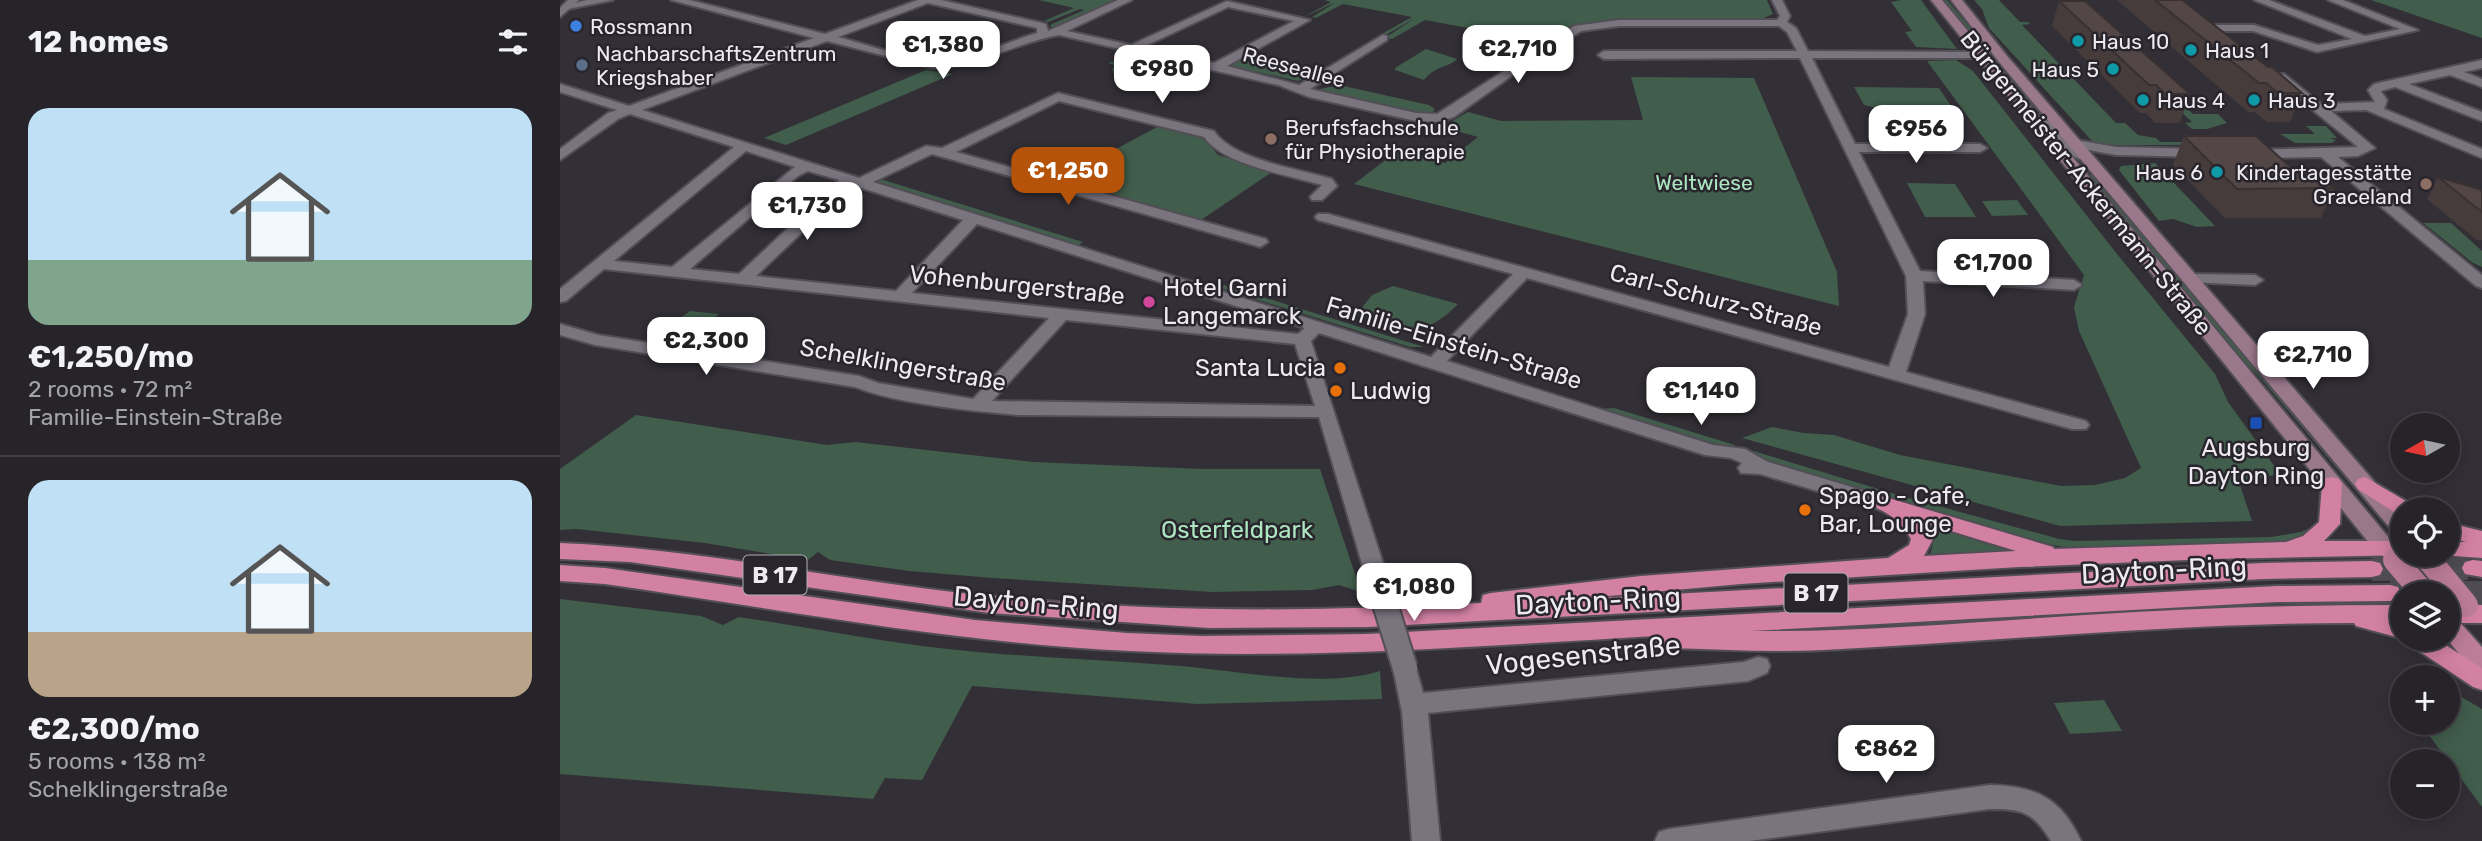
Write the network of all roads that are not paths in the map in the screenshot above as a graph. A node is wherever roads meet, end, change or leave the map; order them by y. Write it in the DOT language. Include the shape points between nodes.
graph roads {
  1 [pos="608,0"];
  2 [pos="676,0"];
  3 [pos="928,0"];
  4 [pos="1127,0"];
  5 [pos="1213,0"];
  6 [pos="1777,0"];
  7 [pos="1936,0"];
  8 [pos="1956,0"];
  9 [pos="2259,0"];
  10 [pos="2333,0"];
  11 [pos="1227,4"];
  12 [pos="567,7"];
  13 [pos="1781,23"];
  14 [pos="1059,33"];
  15 [pos="1043,34"];
  16 [pos="825,38"];
  17 [pos="1383,38"];
  18 [pos="2367,40"];
  19 [pos="2238,45"];
  20 [pos="1133,48"];
  21 [pos="1805,54"];
  22 [pos="1980,54"];
  23 [pos="1604,55"];
  24 [pos="2482,64"];
  25 [pos="1216,67"];
  26 [pos="2271,70"];
  27 [pos="2450,71"];
  28 [pos="2396,83"];
  29 [pos="2482,83"];
  30 [pos="560,88"];
  31 [pos="1301,89"];
  32 [pos="2319,108"];
  33 [pos="2371,108"];
  34 [pos="631,109"];
  35 [pos="2031,116"];
  36 [pos="2482,117"];
  37 [pos="2076,144"];
  38 [pos="744,146"];
  39 [pos="1852,148"];
  40 [pos="1980,148"];
  41 [pos="942,153"];
  42 [pos="2157,153"];
  43 [pos="2324,153"];
  44 [pos="2482,154"];
  45 [pos="560,156"];
  46 [pos="2088,158"];
  47 [pos="807,166"];
  48 [pos="856,181"];
  49 [pos="1317,197"];
  50 [pos="1323,217"];
  51 [pos="974,219"];
  52 [pos="1260,242"];
  53 [pos="602,264"];
  54 [pos="676,272"];
  55 [pos="1523,274"];
  56 [pos="1914,276"];
  57 [pos="743,279"];
  58 [pos="2192,279"];
  59 [pos="2255,280"];
  60 [pos="2480,281"];
  61 [pos="2074,285"];
  62 [pos="560,297"];
  63 [pos="899,297"];
  64 [pos="1061,315"];
  65 [pos="560,329"];
  66 [pos="1309,334"];
  67 [pos="1433,365"];
  68 [pos="1895,375"];
  69 [pos="977,406"];
  70 [pos="1326,410"];
  71 [pos="2080,425"];
  72 [pos="2332,484"];
  73 [pos="2365,484"];
  74 [pos="2390,500"];
  75 [pos="1885,504"];
  76 [pos="2390,514"];
  77 [pos="2460,533"];
  78 [pos="2482,539"];
  79 [pos="2390,548"];
  80 [pos="560,551"];
  81 [pos="2273,551"];
  82 [pos="2390,553"];
  83 [pos="2058,556"];
  84 [pos="2460,559"];
  85 [pos="2479,562"];
  86 [pos="1891,566"];
  87 [pos="2442,567"];
  88 [pos="2372,569"];
  89 [pos="560,573"];
  90 [pos="2390,593"];
  91 [pos="2343,614"];
  92 [pos="2390,614"];
  93 [pos="2471,614"];
  94 [pos="1368,618"];
  95 [pos="2390,628"];
  96 [pos="1499,637"];
  97 [pos="2460,638"];
  98 [pos="2437,651"];
  99 [pos="2482,664"];
  100 [pos="1758,666"];
  101 [pos="2482,680"];
  102 [pos="1414,704"];
  103 [pos="1426,841"];
  104 [pos="1669,841"];
  105 [pos="2067,841"];
  1 -- 12 [label="street"];
  2 -- 16 [label="street, Reeseallee"];
  3 -- 15 [label="street" via="1042,26"];
  3 -- 16 [label="street"];
  4 -- 14 [label="street"];
  5 -- 11 [label="street"];
  6 -- 13 [label="street" via="1785,16"];
  7 -- 22 [label="main road, Bürgermeister-Ackermann-Straße"];
  8 -- 37 [label="main road, Bürgermeister-Ackermann-Straße"];
  9 -- 18 [label="street"];
  10 -- 18 [label="street" via="2412,30"];
  11 -- 20 [label="street"];
  11 -- 25 [label="street" via="1304,20"];
  13 -- 21 [label="street" via="1793,30"];
  13 -- 31 [label="street, Reeseallee" via="1619,23 1578,28 1438,118 1416,117"];
  14 -- 15 [label="street, Reeseallee"];
  14 -- 20 [label="street, Reeseallee"];
  15 -- 16 [label="street, Reeseallee" via="953,65"];
  16 -- 34 [label="street"];
  17 -- 31 [label="street"];
  18 -- 19 [label="street" via="2317,49 2254,28 2211,24"];
  20 -- 25 [label="street, Reeseallee"];
  21 -- 22 [label="street"];
  21 -- 23 [label="street"];
  21 -- 39 [label="street"];
  22 -- 35 [label="main road, Bürgermeister-Ackermann-Straße"];
  24 -- 27 [label="street"];
  25 -- 31 [label="street, Reeseallee"];
  26 -- 32 [label="street"];
  27 -- 28 [label="street"];
  27 -- 29 [label="street"];
  28 -- 33 [label="street" via="2374,90 2383,103"];
  28 -- 36 [label="street"];
  30 -- 34 [label="street, Familie-Einstein-Straße"];
  32 -- 33 [label="street"];
  32 -- 43 [label="street" via="2368,148"];
  33 -- 44 [label="street"];
  34 -- 38 [label="street, Familie-Einstein-Straße"];
  34 -- 45 [label="street" via="604,122"];
  35 -- 46 [label="street" via="2041,119 2068,150"];
  35 -- 72 [label="main road, Bürgermeister-Ackermann-Straße"];
  37 -- 42 [label="street"];
  37 -- 46 [label="main road, Bürgermeister-Ackermann-Straße"];
  38 -- 47 [label="street, Familie-Einstein-Straße"];
  38 -- 53 [label="street"];
  39 -- 40 [label="street"];
  39 -- 56 [label="street"];
  41 -- 48 [label="street" via="931,149"];
  41 -- 49 [label="street" via="1058,97 1209,134 1229,153 1327,182 1330,186"];
  41 -- 52 [label="street"];
  42 -- 43 [label="street"];
  42 -- 46 [label="street"];
  43 -- 60 [label="street"];
  46 -- 58 [label="main road, Bürgermeister-Ackermann-Straße"];
  47 -- 48 [label="street, Familie-Einstein-Straße"];
  47 -- 54 [label="street"];
  48 -- 51 [label="street, Familie-Einstein-Straße"];
  48 -- 57 [label="street" via="838,187"];
  50 -- 55 [label="street, Carl-Schurz-Straße"];
  51 -- 63 [label="street"];
  51 -- 66 [label="street, Familie-Einstein-Straße"];
  53 -- 54 [label="street, Vohenburgerstraße"];
  53 -- 62 [label="street"];
  54 -- 57 [label="street, Vohenburgerstraße"];
  55 -- 67 [label="street"];
  55 -- 68 [label="street, Carl-Schurz-Straße"];
  56 -- 61 [label="street"];
  56 -- 68 [label="street" via="1918,308"];
  57 -- 63 [label="street, Vohenburgerstraße"];
  58 -- 59 [label="street"];
  58 -- 73 [label="main road, Bürgermeister-Ackermann-Straße"];
  63 -- 64 [label="street, Vohenburgerstraße"];
  64 -- 66 [label="street, Vohenburgerstraße"];
  64 -- 69 [label="street"];
  65 -- 69 [label="street, Schelklingerstraße" via="595,340 859,382"];
  66 -- 67 [label="street, Familie-Einstein-Straße"];
  66 -- 70 [label="street"];
  67 -- 75 [label="street, Familie-Einstein-Straße" via="1712,452 1718,459"];
  68 -- 71 [label="street, Carl-Schurz-Straße"];
  69 -- 70 [label="street, Schelklingerstraße"];
  70 -- 102 [label="street, bridge"];
  72 -- 79 [label="main road, Bürgermeister-Ackermann-Straße"];
  72 -- 81 [label="highway" via="2329,524 2311,541"];
  73 -- 74 [label="highway"];
  73 -- 76 [label="main road, Bürgermeister-Ackermann-Straße"];
  75 -- 83 [label="highway"];
  75 -- 86 [label="highway" via="1909,519 1922,539 1913,555"];
  77 -- 78 [label="highway"];
  80 -- 94 [label="highway, Dayton-Ring / B 17" via="629,554 1057,611 1210,619"];
  81 -- 82 [label="highway"];
  81 -- 83 [label="highway"];
  83 -- 86 [label="highway"];
  84 -- 85 [label="highway"];
  86 -- 94 [label="highway" via="1542,593"];
  87 -- 93 [label="main road, bridge"];
  88 -- 94 [label="highway, Dayton-Ring / B 17" via="2263,570"];
  89 -- 96 [label="highway, Dayton-Ring / B 17" via="975,629 1127,642 1283,645"];
  90 -- 96 [label="highway, Dayton-Ring / B 17" via="2277,594"];
  91 -- 92 [label="highway"];
  91 -- 95 [label="highway"];
  91 -- 96 [label="highway" via="2089,623 1821,641"];
  97 -- 99 [label="main road"];
  98 -- 101 [label="highway"];
  100 -- 102 [label="street, Vogesenstraße" via="1748,671"];
  102 -- 103 [label="street"];
  104 -- 105 [label="street" via="1857,813 2010,798 2037,804"];
}
